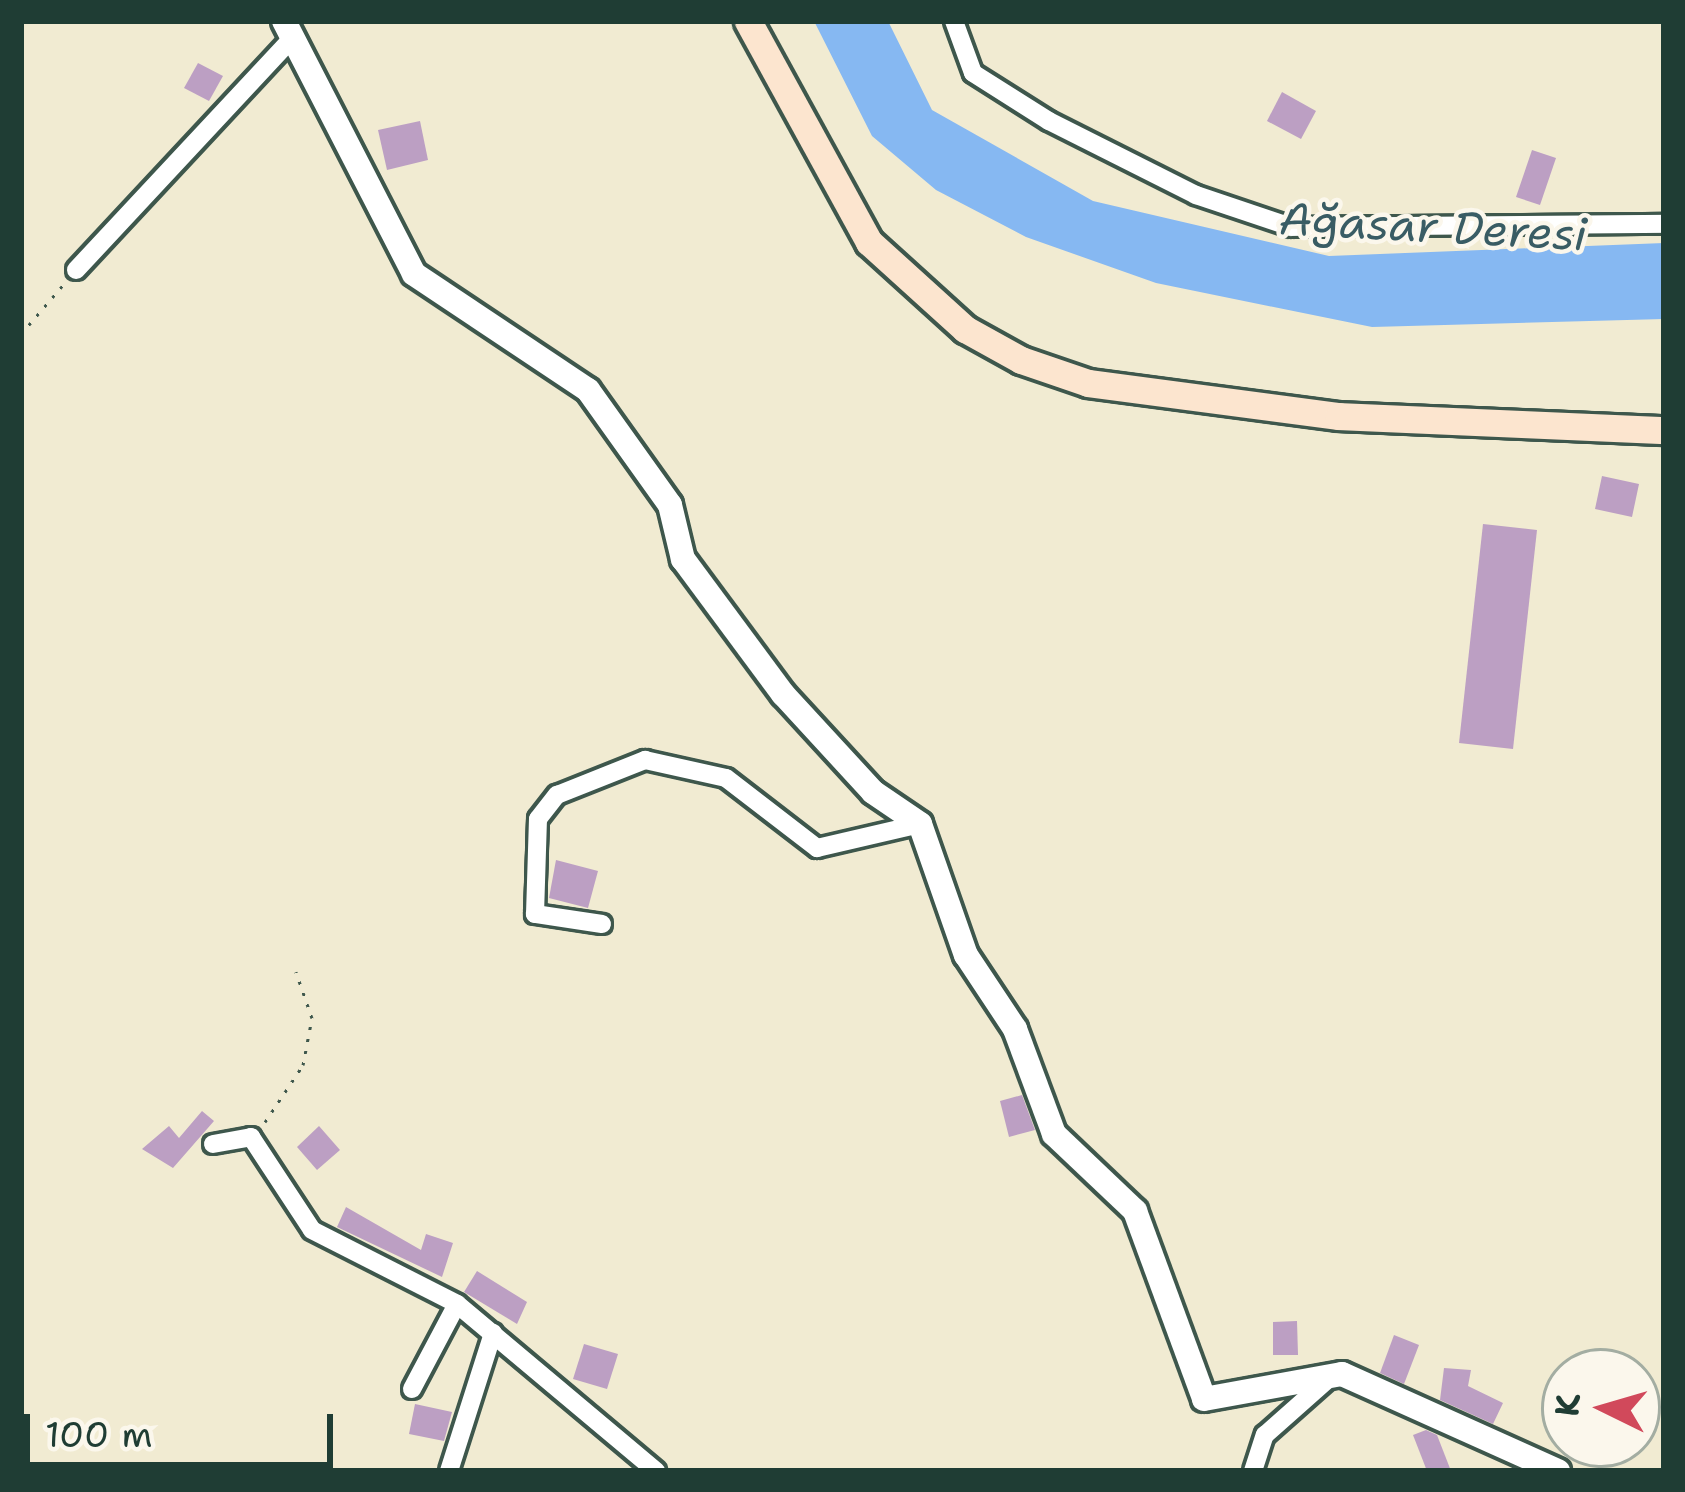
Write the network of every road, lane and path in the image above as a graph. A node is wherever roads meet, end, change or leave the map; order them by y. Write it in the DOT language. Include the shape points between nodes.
graph roads {
  1 [pos="748,21"];
  2 [pos="954,21"];
  3 [pos="288,29"];
  4 [pos="1664,224"];
  5 [pos="76,271"];
  6 [pos="21,334"];
  7 [pos="1664,430"];
  8 [pos="920,824"];
  9 [pos="602,924"];
  10 [pos="296,972"];
  11 [pos="251,1137"];
  12 [pos="213,1144"];
  13 [pos="457,1304"];
  14 [pos="494,1333"];
  15 [pos="1342,1374"];
  16 [pos="412,1389"];
  17 [pos="449,1471"];
  18 [pos="656,1471"];
  19 [pos="1253,1471"];
  20 [pos="1558,1471"];
  1 -- 7 [label="main road" via="869,242 964,329 1021,360 1088,383 1339,416"];
  2 -- 4 [label="street" via="973,73 1049,121 1196,195 1292,226"];
  3 -- 5 [label="street"];
  3 -- 8 [label="street" via="414,274 588,390 670,505 682,559 783,694 873,792"];
  5 -- 6 [label="path"];
  8 -- 9 [label="street" via="817,848 726,778 645,760 557,795 538,818 535,914"];
  8 -- 15 [label="street" via="966,956 1015,1029 1054,1134 1135,1211 1204,1399"];
  10 -- 11 [label="path" via="312,1018 303,1065"];
  11 -- 12 [label="street"];
  11 -- 13 [label="street" via="312,1229"];
  13 -- 14 [label="street"];
  13 -- 16 [label="street"];
  14 -- 17 [label="street"];
  14 -- 18 [label="street"];
  15 -- 19 [label="street" via="1291,1405"];
  15 -- 20 [label="street"];
}
